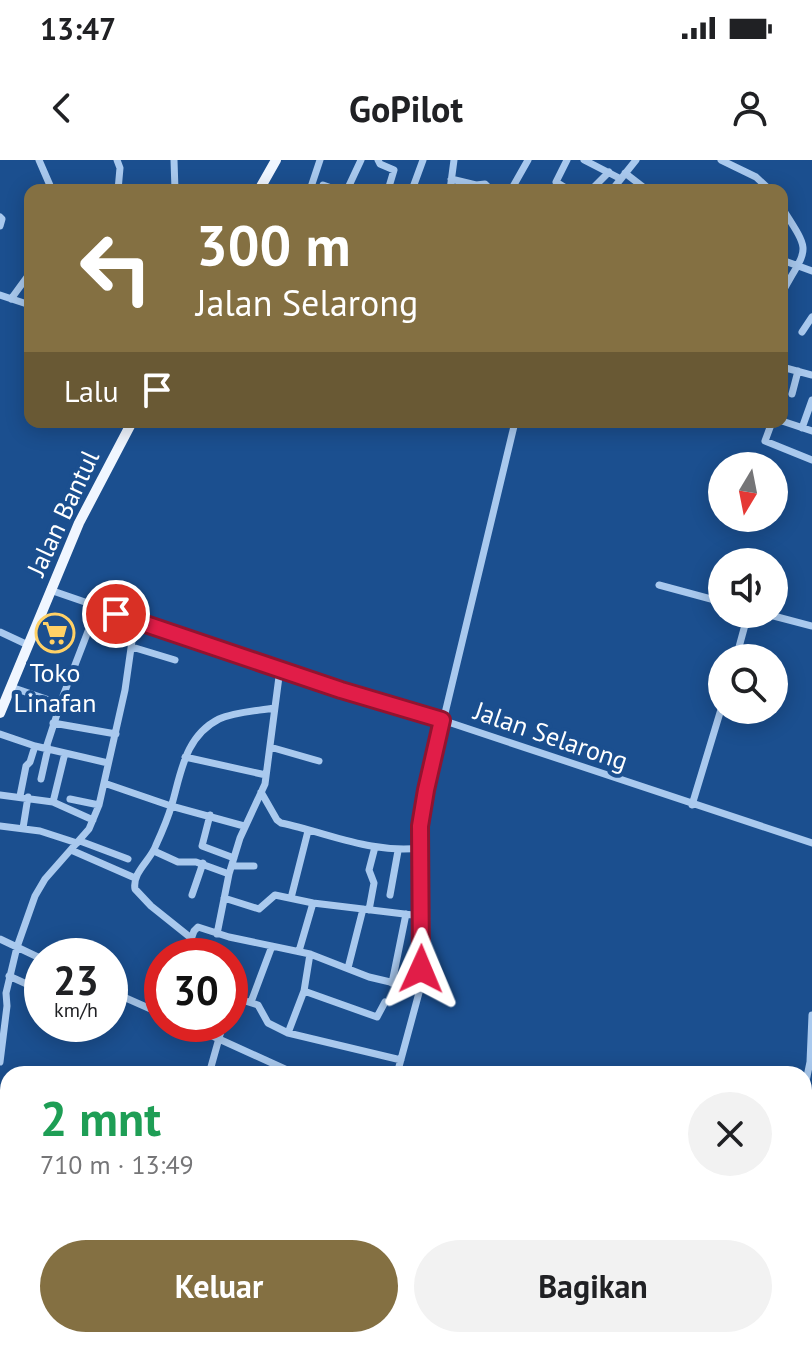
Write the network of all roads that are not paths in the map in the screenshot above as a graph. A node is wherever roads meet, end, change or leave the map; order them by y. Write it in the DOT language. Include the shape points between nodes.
graph roads {
  1 [pos="39,160"];
  2 [pos="117,160"];
  3 [pos="174,160"];
  4 [pos="276,160"];
  5 [pos="320,160"];
  6 [pos="361,160"];
  7 [pos="378,160"];
  8 [pos="423,160"];
  9 [pos="454,160"];
  10 [pos="528,160"];
  11 [pos="567,160"];
  12 [pos="584,160"];
  13 [pos="636,160"];
  14 [pos="721,160"];
  15 [pos="741,164"];
  16 [pos="609,172"];
  17 [pos="623,176"];
  18 [pos="451,179"];
  19 [pos="49,184"];
  20 [pos="119,184"];
  21 [pos="175,184"];
  22 [pos="262,184"];
  23 [pos="312,184"];
  24 [pos="350,184"];
  25 [pos="390,184"];
  26 [pos="414,184"];
  27 [pos="451,184"];
  28 [pos="472,184"];
  29 [pos="514,184"];
  30 [pos="559,184"];
  31 [pos="597,184"];
  32 [pos="617,184"];
  33 [pos="637,184"];
  34 [pos="764,184"];
  35 [pos="0,217"];
  36 [pos="788,218"];
  37 [pos="0,226"];
  38 [pos="788,262"];
  39 [pos="798,264"];
  40 [pos="812,271"];
  41 [pos="24,281"];
  42 [pos="788,282"];
  43 [pos="0,295"];
  44 [pos="11,299"];
  45 [pos="24,303"];
  46 [pos="812,317"];
  47 [pos="802,332"];
  48 [pos="788,368"];
  49 [pos="798,371"];
  50 [pos="812,375"];
  51 [pos="792,394"];
  52 [pos="812,400"];
  53 [pos="788,423"];
  54 [pos="129,428"];
  55 [pos="512,428"];
  56 [pos="770,428"];
  57 [pos="802,428"];
  58 [pos="812,431"];
  59 [pos="812,460"];
  60 [pos="659,585"];
  61 [pos="50,590"];
  62 [pos="708,598"];
  63 [pos="97,608"];
  64 [pos="135,620"];
  65 [pos="788,620"];
  66 [pos="812,626"];
  67 [pos="0,632"];
  68 [pos="28,645"];
  69 [pos="132,647"];
  70 [pos="175,660"];
  71 [pos="280,669"];
  72 [pos="11,687"];
  73 [pos="49,700"];
  74 [pos="274,708"];
  75 [pos="0,713"];
  76 [pos="442,720"];
  77 [pos="53,723"];
  78 [pos="717,724"];
  79 [pos="0,734"];
  80 [pos="116,734"];
  81 [pos="35,746"];
  82 [pos="270,747"];
  83 [pos="47,748"];
  84 [pos="65,753"];
  85 [pos="185,757"];
  86 [pos="319,761"];
  87 [pos="30,762"];
  88 [pos="108,763"];
  89 [pos="44,765"];
  90 [pos="266,775"];
  91 [pos="41,779"];
  92 [pos="104,783"];
  93 [pos="261,792"];
  94 [pos="0,795"];
  95 [pos="24,796"];
  96 [pos="70,799"];
  97 [pos="53,802"];
  98 [pos="99,805"];
  99 [pos="692,805"];
  100 [pos="171,806"];
  101 [pos="210,815"];
  102 [pos="93,820"];
  103 [pos="0,826"];
  104 [pos="244,826"];
  105 [pos="23,828"];
  106 [pos="308,831"];
  107 [pos="812,843"];
  108 [pos="76,845"];
  109 [pos="375,847"];
  110 [pos="421,848"];
  111 [pos="154,851"];
  112 [pos="398,851"];
  113 [pos="128,859"];
  114 [pos="203,863"];
  115 [pos="232,866"];
  116 [pos="254,866"];
  117 [pos="135,878"];
  118 [pos="192,895"];
  119 [pos="390,895"];
  120 [pos="224,898"];
  121 [pos="291,898"];
  122 [pos="313,903"];
  123 [pos="366,909"];
  124 [pos="406,914"];
  125 [pos="421,916"];
  126 [pos="217,934"];
  127 [pos="191,938"];
  128 [pos="0,939"];
  129 [pos="272,946"];
  130 [pos="17,947"];
  131 [pos="24,950"];
  132 [pos="299,951"];
  133 [pos="310,954"];
  134 [pos="348,968"];
  135 [pos="9,976"];
  136 [pos="24,983"];
  137 [pos="392,983"];
  138 [pos="420,989"];
  139 [pos="304,991"];
  140 [pos="3,992"];
  141 [pos="248,1001"];
  142 [pos="251,1002"];
  143 [pos="385,1002"];
  144 [pos="812,1015"];
  145 [pos="811,1029"];
  146 [pos="288,1033"];
  147 [pos="217,1042"];
  148 [pos="227,1042"];
  149 [pos="1,1056"];
  150 [pos="401,1060"];
  151 [pos="811,1062"];
  152 [pos="211,1066"];
  153 [pos="279,1066"];
  154 [pos="399,1066"];
  155 [pos="0,1317"];
  156 [pos="0,1330"];
  1 -- 19 [label="street"];
  2 -- 20 [label="street"];
  3 -- 21 [label="street"];
  4 -- 22 [label="main road"];
  5 -- 23 [label="street"];
  6 -- 24 [label="street"];
  7 -- 25 [label="street" via="394,170"];
  8 -- 26 [label="street"];
  9 -- 18 [label="street"];
  10 -- 29 [label="street"];
  11 -- 30 [label="street"];
  12 -- 16 [label="street"];
  13 -- 17 [label="street"];
  14 -- 15 [label="street"];
  15 -- 34 [label="street"];
  16 -- 17 [label="street"];
  16 -- 31 [label="street"];
  17 -- 32 [label="street"];
  17 -- 33 [label="street"];
  18 -- 27 [label="street"];
  18 -- 28 [label="street"];
  35 -- 37 [label="street"];
  36 -- 39 [label="street" via="805,245"];
  38 -- 39 [label="street"];
  39 -- 40 [label="street"];
  39 -- 42 [label="street"];
  41 -- 44 [label="street"];
  43 -- 44 [label="street"];
  44 -- 45 [label="street"];
  46 -- 47 [label="street"];
  48 -- 49 [label="street"];
  49 -- 50 [label="street"];
  49 -- 51 [label="street"];
  52 -- 57 [label="street"];
  53 -- 57 [label="street"];
  54 -- 61 [label="main road, Jalan Bantul"];
  55 -- 76 [label="street"];
  56 -- 59 [label="street" via="765,440"];
  57 -- 58 [label="street"];
  60 -- 62 [label="street"];
  61 -- 63 [label="street, Jalan Selarong"];
  61 -- 68 [label="main road, Jalan Bantul"];
  63 -- 64 [label="street, Jalan Selarong"];
  63 -- 77 [label="street"];
  64 -- 69 [label="street"];
  64 -- 71 [label="street, Jalan Selarong"];
  65 -- 66 [label="street"];
  67 -- 68 [label="street"];
  68 -- 72 [label="main road, Jalan Bantul"];
  69 -- 70 [label="street"];
  69 -- 80 [label="street"];
  71 -- 74 [label="street"];
  71 -- 76 [label="street, Jalan Selarong"];
  72 -- 73 [label="street"];
  72 -- 75 [label="main road, Jalan Bantul"];
  74 -- 82 [label="street"];
  74 -- 85 [label="street" via="215,721"];
  76 -- 99 [label="street, Jalan Selarong"];
  76 -- 110 [label="street" via="422,809"];
  77 -- 80 [label="street"];
  77 -- 83 [label="street"];
  78 -- 99 [label="street"];
  79 -- 81 [label="street"];
  80 -- 88 [label="street"];
  81 -- 83 [label="street"];
  81 -- 87 [label="street"];
  82 -- 86 [label="street"];
  82 -- 90 [label="street"];
  83 -- 84 [label="street"];
  83 -- 89 [label="street"];
  84 -- 88 [label="street"];
  84 -- 97 [label="street"];
  85 -- 90 [label="street"];
  85 -- 100 [label="street"];
  87 -- 89 [label="street"];
  87 -- 95 [label="street"];
  88 -- 92 [label="street"];
  89 -- 91 [label="street"];
  90 -- 93 [label="street"];
  92 -- 98 [label="street"];
  92 -- 100 [label="street"];
  93 -- 104 [label="street"];
  93 -- 106 [label="street" via="278,822"];
  94 -- 95 [label="street"];
  95 -- 97 [label="street"];
  95 -- 105 [label="street"];
  96 -- 98 [label="street"];
  97 -- 102 [label="street"];
  98 -- 102 [label="street"];
  99 -- 107 [label="street, Jalan Selarong"];
  100 -- 101 [label="street"];
  100 -- 111 [label="street"];
  101 -- 104 [label="street"];
  101 -- 115 [label="street" via="202,846"];
  102 -- 108 [label="street"];
  103 -- 105 [label="street"];
  104 -- 115 [label="street"];
  105 -- 108 [label="street"];
  106 -- 109 [label="street"];
  106 -- 121 [label="street"];
  108 -- 113 [label="street"];
  108 -- 117 [label="street"];
  108 -- 130 [label="street" via="40,887"];
  109 -- 112 [label="street"];
  109 -- 123 [label="street" via="369,870 374,883"];
  110 -- 112 [label="street"];
  110 -- 125 [label="street"];
  111 -- 114 [label="street" via="178,862"];
  111 -- 117 [label="street"];
  112 -- 119 [label="street"];
  114 -- 115 [label="street"];
  114 -- 118 [label="street"];
  115 -- 116 [label="street"];
  115 -- 120 [label="street"];
  117 -- 127 [label="street" via="135,889"];
  120 -- 121 [label="street" via="259,909 271,896"];
  120 -- 126 [label="street"];
  121 -- 122 [label="street"];
  122 -- 123 [label="street"];
  122 -- 132 [label="street"];
  123 -- 124 [label="street"];
  123 -- 134 [label="street"];
  124 -- 125 [label="street"];
  124 -- 137 [label="street"];
  125 -- 138 [label="street"];
  126 -- 127 [label="street" via="198,927"];
  126 -- 129 [label="street"];
  128 -- 130 [label="street"];
  129 -- 132 [label="street"];
  129 -- 142 [label="street"];
  130 -- 131 [label="street"];
  130 -- 135 [label="street"];
  132 -- 133 [label="street"];
  133 -- 134 [label="street"];
  133 -- 139 [label="street"];
  134 -- 137 [label="street"];
  135 -- 136 [label="street"];
  135 -- 140 [label="street"];
  137 -- 138 [label="street"];
  138 -- 150 [label="street"];
  139 -- 143 [label="street" via="375,1017"];
  139 -- 146 [label="street"];
  140 -- 149 [label="street" via="7,1006"];
  141 -- 142 [label="street"];
  142 -- 146 [label="street" via="261,1006 270,1024"];
  144 -- 145 [label="street"];
  145 -- 151 [label="street"];
  146 -- 150 [label="street"];
  147 -- 152 [label="street"];
  148 -- 153 [label="street"];
  150 -- 154 [label="street"];
  155 -- 156 [label="street"];
}
